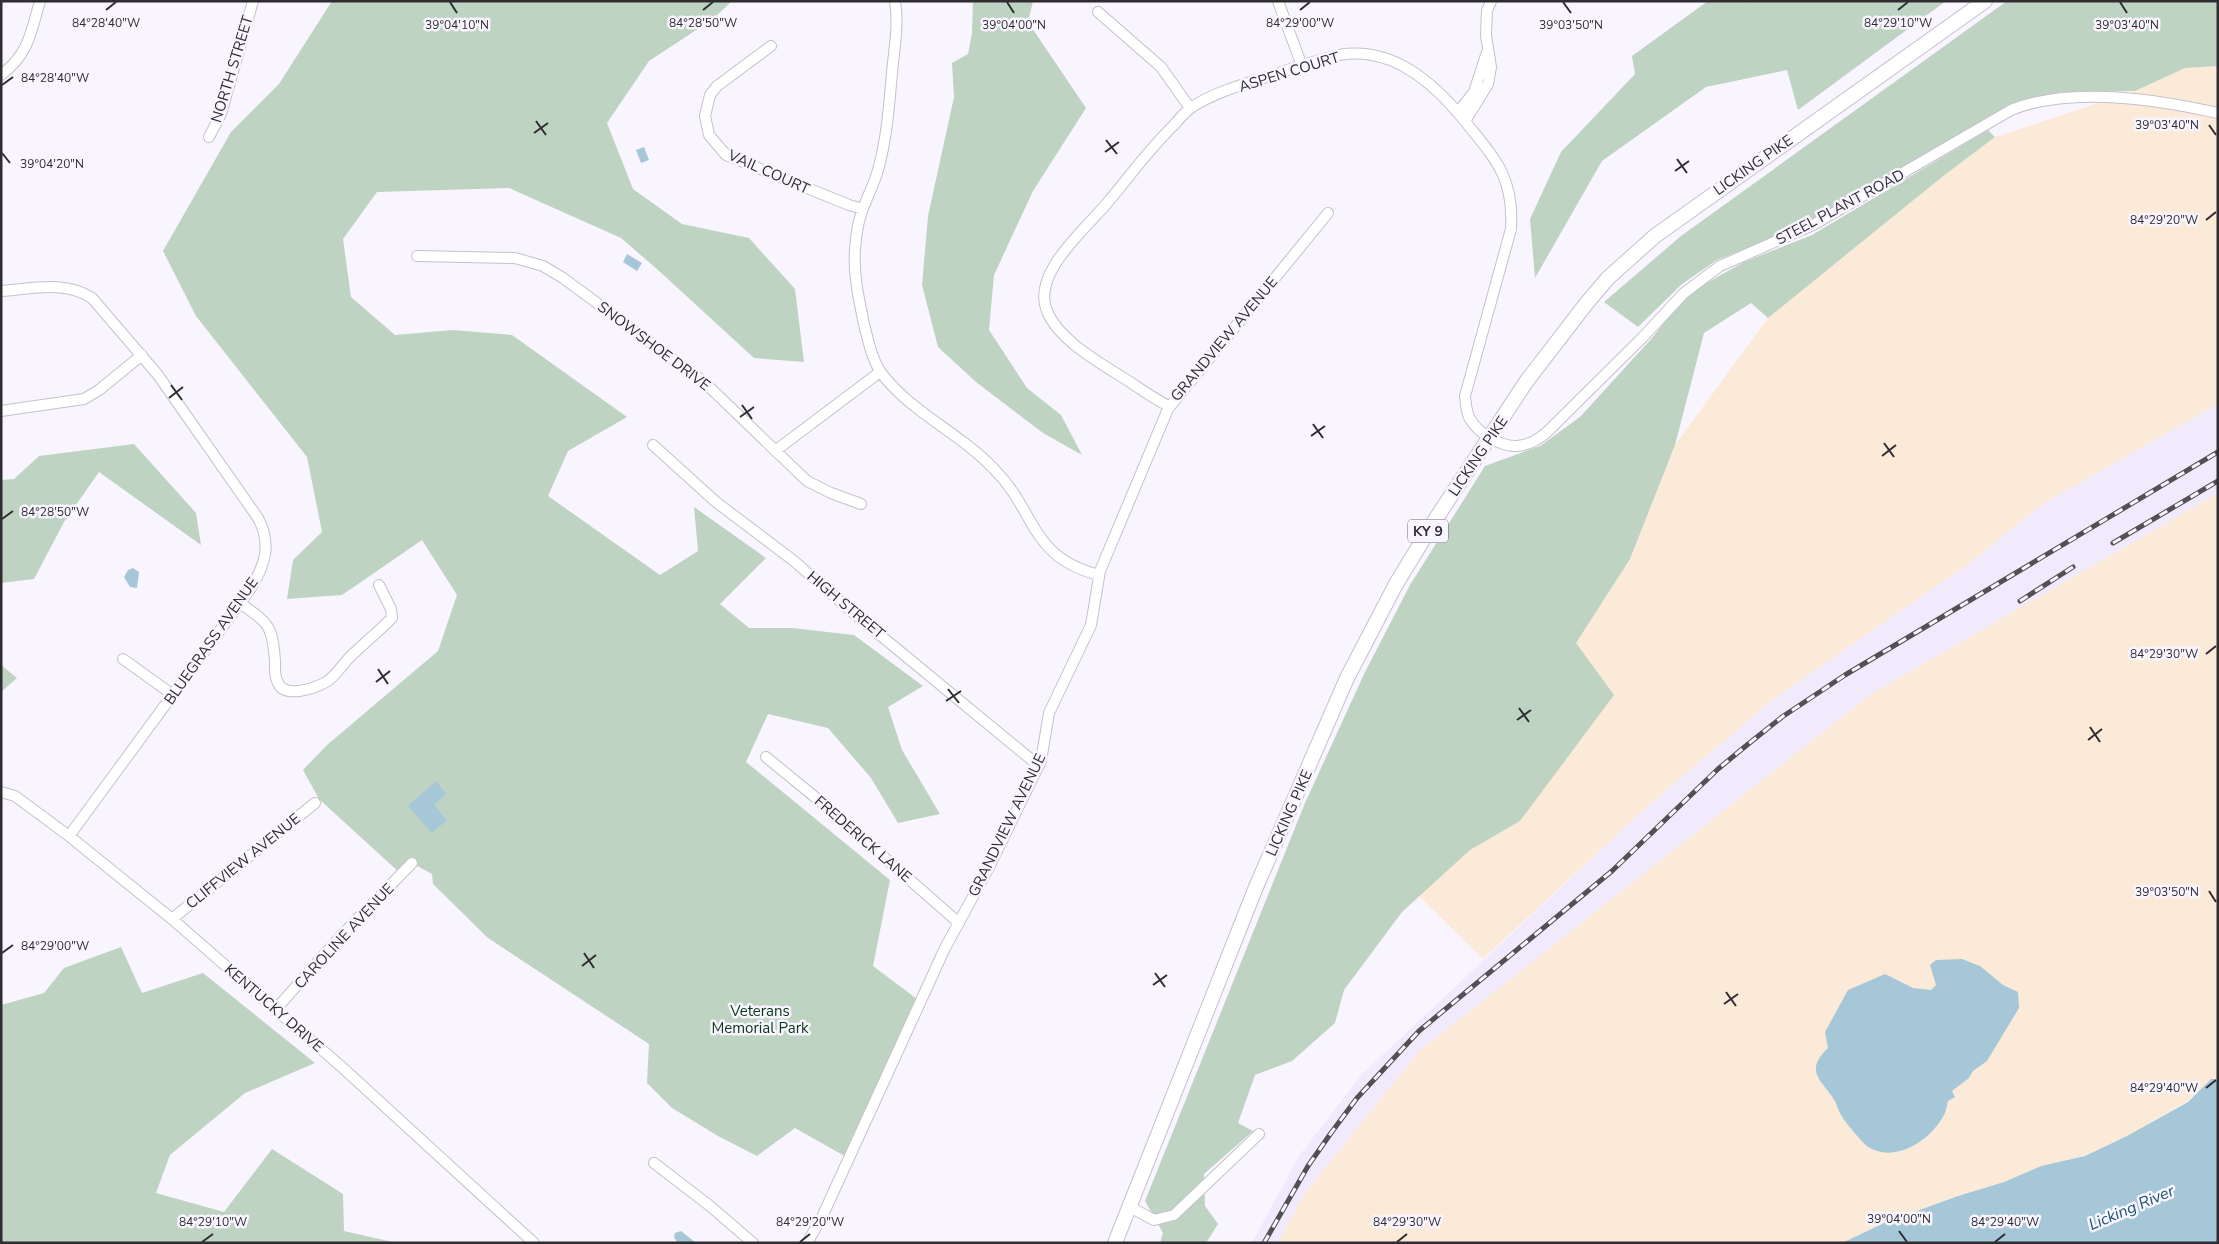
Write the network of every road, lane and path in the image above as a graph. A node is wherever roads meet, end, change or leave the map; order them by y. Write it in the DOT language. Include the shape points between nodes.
graph roads {
  1 [pos="40,1"];
  2 [pos="253,1"];
  3 [pos="895,1"];
  4 [pos="1278,1"];
  5 [pos="1491,1"];
  6 [pos="1985,1"];
  7 [pos="1098,12"];
  8 [pos="771,46"];
  9 [pos="1487,51"];
  10 [pos="1302,66"];
  11 [pos="1,75"];
  12 [pos="1190,108"];
  13 [pos="1458,112"];
  14 [pos="2218,113"];
  15 [pos="1465,121"];
  16 [pos="209,137"];
  17 [pos="863,209"];
  18 [pos="1328,213"];
  19 [pos="417,256"];
  20 [pos="1,291"];
  21 [pos="142,355"];
  22 [pos="880,372"];
  23 [pos="1169,406"];
  24 [pos="1,412"];
  25 [pos="1491,437"];
  26 [pos="654,445"];
  27 [pos="775,450"];
  28 [pos="861,504"];
  29 [pos="1099,575"];
  30 [pos="379,585"];
  31 [pos="240,603"];
  32 [pos="123,660"];
  33 [pos="173,695"];
  34 [pos="766,757"];
  35 [pos="1039,766"];
  36 [pos="1,792"];
  37 [pos="314,803"];
  38 [pos="69,836"];
  39 [pos="412,863"];
  40 [pos="172,920"];
  41 [pos="959,923"];
  42 [pos="276,1009"];
  43 [pos="1259,1134"];
  44 [pos="654,1163"];
  45 [pos="1130,1207"];
  46 [pos="534,1243"];
  47 [pos="753,1243"];
  48 [pos="807,1243"];
  49 [pos="1115,1243"];
  1 -- 11 [label="street" via="24,52"];
  2 -- 16 [label="street, NORTH STREET" via="221,114"];
  3 -- 17 [label="street" via="897,29 886,135 878,171"];
  4 -- 10 [label="street"];
  5 -- 9 [label="street" via="1487,11"];
  6 -- 25 [label="main road, LICKING PIKE / KY 9" via="1718,189 1608,278 1526,382"];
  7 -- 12 [label="street" via="1158,64"];
  8 -- 17 [label="street, VAIL COURT" via="717,86 710,95 705,116 709,135 726,154"];
  9 -- 13 [label="street" via="1474,92"];
  9 -- 15 [label="street" via="1491,67 1488,84"];
  10 -- 12 [label="street, ASPEN COURT" via="1211,97"];
  10 -- 13 [label="street, ASPEN COURT" via="1341,55 1381,58 1415,72 1443,94"];
  12 -- 23 [label="street, ASPEN COURT" via="1156,142 1107,204 1064,251 1050,272 1044,292 1046,310 1057,329 1102,364"];
  13 -- 15 [label="street, ASPEN COURT"];
  14 -- 25 [label="street, STEEL PLANT ROAD" via="2094,97 2056,98 2011,110 1813,225 1720,266 1689,288 1559,420 1532,443 1516,446"];
  15 -- 25 [label="street, ASPEN COURT" via="1502,169 1512,208 1511,228 1465,396 1470,419"];
  17 -- 22 [label="street" via="856,238 855,267 862,314"];
  18 -- 23 [label="street, GRANDVIEW AVENUE"];
  19 -- 27 [label="street, SNOWSHOE DRIVE" via="515,258 543,266 703,381"];
  20 -- 21 [label="street, BLUEGRASS AVENUE" via="64,287 85,294"];
  21 -- 24 [label="street" via="84,399"];
  21 -- 31 [label="street, BLUEGRASS AVENUE" via="261,523 266,556 259,575"];
  22 -- 27 [label="street"];
  22 -- 29 [label="street" via="910,403 948,430 998,473 1054,555 1079,570"];
  23 -- 29 [label="street, GRANDVIEW AVENUE"];
  25 -- 45 [label="main road, LICKING PIKE / KY 9" via="1396,584 1347,678 1256,886"];
  26 -- 35 [label="street, HIGH STREET" via="716,502 794,561"];
  27 -- 28 [label="street, SNOWSHOE DRIVE" via="807,481"];
  29 -- 35 [label="street, GRANDVIEW AVENUE" via="1090,626 1049,713 1044,754"];
  30 -- 31 [label="street" via="392,609 392,618 328,681 294,692 278,685 272,632 266,622"];
  31 -- 33 [label="street, BLUEGRASS AVENUE"];
  32 -- 33 [label="street"];
  33 -- 38 [label="street, BLUEGRASS AVENUE"];
  34 -- 41 [label="street, FREDERICK LANE"];
  35 -- 41 [label="street, GRANDVIEW AVENUE"];
  36 -- 38 [label="street, KENTUCKY DRIVE" via="15,796"];
  37 -- 40 [label="street, CLIFFVIEW AVENUE"];
  38 -- 40 [label="street, KENTUCKY DRIVE"];
  39 -- 42 [label="street, CAROLINE AVENUE"];
  40 -- 42 [label="street, KENTUCKY DRIVE"];
  41 -- 48 [label="street, GRANDVIEW AVENUE"];
  42 -- 46 [label="street, KENTUCKY DRIVE"];
  43 -- 45 [label="street" via="1174,1215 1154,1220"];
  44 -- 47 [label="street"];
  45 -- 49 [label="main road, LICKING PIKE / KY 9"];
}
